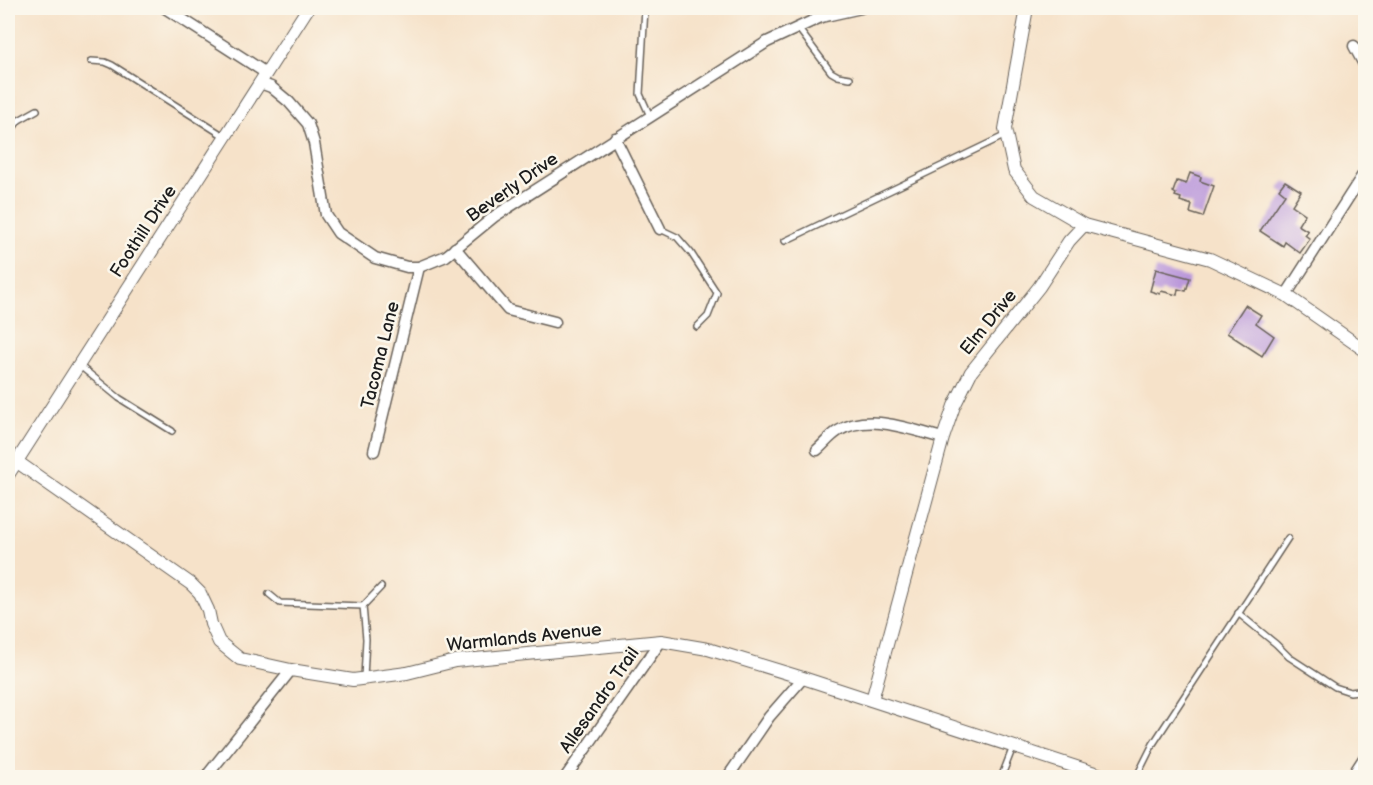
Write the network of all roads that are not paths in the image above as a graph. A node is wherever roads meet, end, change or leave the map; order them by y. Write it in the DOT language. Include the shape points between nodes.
graph roads {
  1 [pos="165,8"];
  2 [pos="308,8"];
  3 [pos="645,8"];
  4 [pos="861,8"];
  5 [pos="1026,8"];
  6 [pos="798,28"];
  7 [pos="1354,46"];
  8 [pos="91,61"];
  9 [pos="1365,68"];
  10 [pos="263,78"];
  11 [pos="850,78"];
  12 [pos="37,110"];
  13 [pos="650,116"];
  14 [pos="8,135"];
  15 [pos="1006,135"];
  16 [pos="225,136"];
  17 [pos="615,138"];
  18 [pos="1365,170"];
  19 [pos="1084,225"];
  20 [pos="660,229"];
  21 [pos="785,241"];
  22 [pos="455,248"];
  23 [pos="419,267"];
  24 [pos="1286,295"];
  25 [pos="555,322"];
  26 [pos="697,327"];
  27 [pos="1365,351"];
  28 [pos="78,365"];
  29 [pos="172,431"];
  30 [pos="943,438"];
  31 [pos="817,450"];
  32 [pos="374,451"];
  33 [pos="12,458"];
  34 [pos="8,475"];
  35 [pos="1288,538"];
  36 [pos="381,587"];
  37 [pos="270,594"];
  38 [pos="363,606"];
  39 [pos="1239,613"];
  40 [pos="661,641"];
  41 [pos="291,670"];
  42 [pos="364,678"];
  43 [pos="803,678"];
  44 [pos="1365,690"];
  45 [pos="872,700"];
  46 [pos="1013,746"];
  47 [pos="1365,755"];
  48 [pos="205,777"];
  49 [pos="565,777"];
  50 [pos="727,777"];
  51 [pos="1001,777"];
  52 [pos="1110,777"];
  53 [pos="1136,777"];
  54 [pos="1351,777"];
  1 -- 10 [label="street"];
  2 -- 10 [label="street, Foothill Drive"];
  3 -- 13 [label="lane" via="640,94"];
  4 -- 6 [label="street, Beverly Drive"];
  5 -- 15 [label="street"];
  6 -- 11 [label="lane" via="831,72"];
  6 -- 13 [label="street, Beverly Drive" via="767,42"];
  7 -- 9 [label="street"];
  8 -- 16 [label="lane" via="112,65"];
  10 -- 16 [label="street, Foothill Drive"];
  10 -- 23 [label="street" via="309,124 326,215 338,233 375,258"];
  12 -- 14 [label="lane" via="19,120"];
  13 -- 17 [label="street, Beverly Drive"];
  15 -- 19 [label="street" via="1014,170 1034,196"];
  15 -- 21 [label="lane"];
  16 -- 28 [label="street, Foothill Drive"];
  17 -- 20 [label="street"];
  17 -- 22 [label="street, Beverly Drive" via="495,216"];
  18 -- 24 [label="street"];
  19 -- 24 [label="street" via="1210,259"];
  19 -- 30 [label="street, Elm Drive" via="971,372"];
  20 -- 26 [label="lane" via="677,237 717,293 708,316"];
  22 -- 23 [label="street, Beverly Drive"];
  22 -- 25 [label="street" via="508,310"];
  23 -- 32 [label="street, Tacoma Lane"];
  24 -- 27 [label="street"];
  28 -- 29 [label="lane" via="126,403"];
  28 -- 33 [label="street, Foothill Drive"];
  30 -- 31 [label="street" via="874,421 839,430"];
  30 -- 45 [label="street, Elm Drive"];
  33 -- 34 [label="street, Foothill Drive"];
  33 -- 41 [label="street, Warmlands Avenue" via="191,584 200,593 219,642 240,659"];
  35 -- 39 [label="lane"];
  36 -- 38 [label="lane"];
  37 -- 38 [label="lane" via="280,603"];
  38 -- 42 [label="lane"];
  39 -- 44 [label="lane" via="1289,657 1335,687 1344,691"];
  39 -- 53 [label="lane" via="1153,744"];
  40 -- 42 [label="street, Warmlands Avenue" via="455,661"];
  40 -- 43 [label="street, Warmlands Avenue" via="708,649"];
  40 -- 49 [label="street, Allesandro Trail"];
  41 -- 42 [label="street, Warmlands Avenue" via="353,680"];
  41 -- 48 [label="street"];
  43 -- 45 [label="street, Warmlands Avenue"];
  43 -- 50 [label="street" via="769,717"];
  45 -- 46 [label="street, Warmlands Avenue"];
  46 -- 51 [label="lane"];
  46 -- 52 [label="street, Warmlands Avenue"];
  47 -- 54 [label="street"];
}
